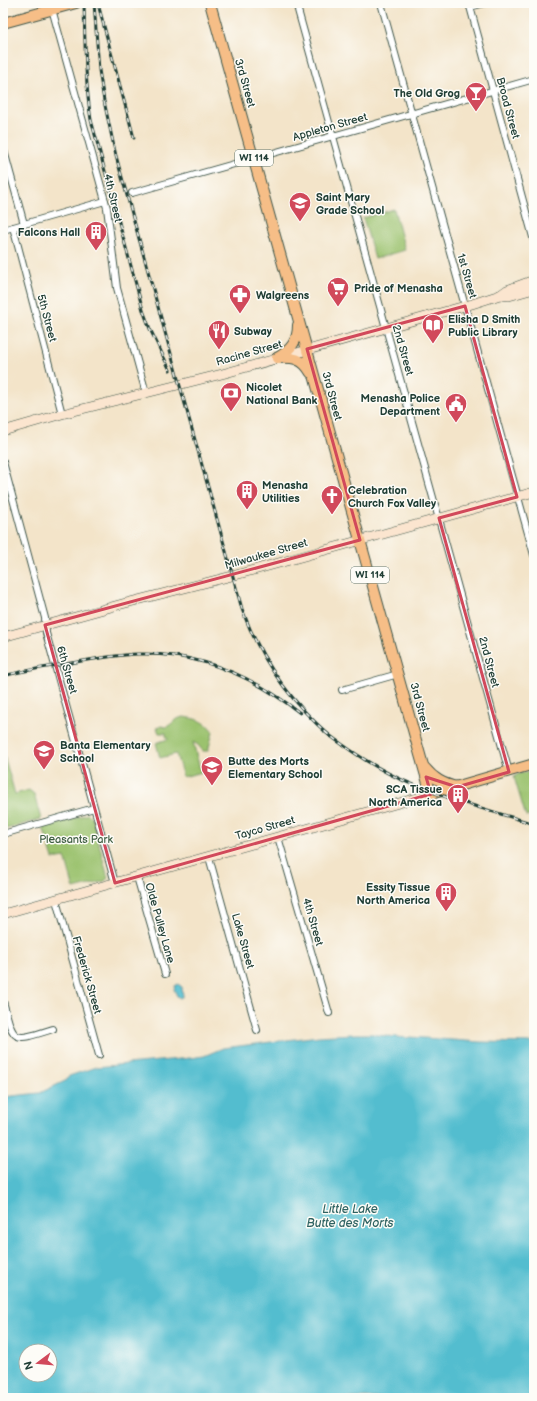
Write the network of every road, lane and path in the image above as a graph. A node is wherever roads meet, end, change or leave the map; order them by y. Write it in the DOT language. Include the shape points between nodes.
graph roads {
  1 [pos="76,3"];
  2 [pos="210,3"];
  3 [pos="296,3"];
  4 [pos="381,3"];
  5 [pos="485,3"];
  6 [pos="469,5"];
  7 [pos="56,7"];
  8 [pos="3,23"];
  9 [pos="534,79"];
  10 [pos="493,91"];
  11 [pos="411,114"];
  12 [pos="333,136"];
  13 [pos="3,147"];
  14 [pos="254,159"];
  15 [pos="132,194"];
  16 [pos="105,201"];
  17 [pos="24,224"];
  18 [pos="13,227"];
  19 [pos="3,230"];
  20 [pos="534,241"];
  21 [pos="534,280"];
  22 [pos="534,288"];
  23 [pos="500,295"];
  24 [pos="465,306"];
  25 [pos="297,312"];
  26 [pos="386,327"];
  27 [pos="307,349"];
  28 [pos="277,358"];
  29 [pos="316,384"];
  30 [pos="146,393"];
  31 [pos="62,414"];
  32 [pos="3,431"];
  33 [pos="3,462"];
  34 [pos="534,492"];
  35 [pos="517,497"];
  36 [pos="439,518"];
  37 [pos="360,540"];
  38 [pos="534,556"];
  39 [pos="46,625"];
  40 [pos="3,637"];
  41 [pos="398,674"];
  42 [pos="342,690"];
  43 [pos="534,764"];
  44 [pos="423,766"];
  45 [pos="509,772"];
  46 [pos="457,787"];
  47 [pos="431,794"];
  48 [pos="94,808"];
  49 [pos="3,834"];
  50 [pos="278,837"];
  51 [pos="209,857"];
  52 [pos="137,877"];
  53 [pos="115,883"];
  54 [pos="56,900"];
  55 [pos="3,914"];
  56 [pos="164,974"];
  57 [pos="3,1001"];
  58 [pos="329,1013"];
  59 [pos="11,1029"];
  60 [pos="54,1029"];
  61 [pos="257,1030"];
  62 [pos="3,1031"];
  63 [pos="99,1055"];
  1 -- 7 [label="main road"];
  2 -- 14 [label="main road, 3rd Street / WI 114"];
  3 -- 12 [label="street, 2nd Street"];
  4 -- 11 [label="street, 1st Street"];
  5 -- 6 [label="street"];
  6 -- 10 [label="street, Broad Street"];
  7 -- 8 [label="main road"];
  7 -- 16 [label="street, 4th Street"];
  9 -- 10 [label="street, Appleton Street"];
  10 -- 11 [label="street, Appleton Street"];
  10 -- 20 [label="street, Broad Street"];
  11 -- 12 [label="street, Appleton Street"];
  11 -- 24 [label="street, 1st Street"];
  12 -- 14 [label="street, Appleton Street"];
  12 -- 26 [label="street, 2nd Street"];
  13 -- 17 [label="street"];
  14 -- 15 [label="street, Appleton Street"];
  14 -- 25 [label="main road, 3rd Street / WI 114"];
  16 -- 17 [label="street"];
  16 -- 30 [label="street, 4th Street" via="117,288"];
  17 -- 18 [label="street"];
  18 -- 19 [label="street"];
  18 -- 31 [label="street, 5th Street"];
  21 -- 23 [label="street, Racine Street"];
  22 -- 23 [label="street, Racine Street" via="510,296"];
  23 -- 24 [label="street, Racine Street"];
  24 -- 26 [label="street, Racine Street"];
  24 -- 35 [label="street, 1st Street"];
  25 -- 27 [label="main road, 3rd Street / WI 114"];
  25 -- 28 [label="main road" via="296,339 291,349"];
  26 -- 27 [label="street, Racine Street"];
  26 -- 36 [label="street, 2nd Street"];
  27 -- 28 [label="street, Racine Street"];
  27 -- 29 [label="main road, 3rd Street / WI 114"];
  28 -- 29 [label="main road" via="300,360 307,366"];
  28 -- 30 [label="street, Racine Street"];
  29 -- 37 [label="main road, 3rd Street / WI 114"];
  30 -- 31 [label="street, Racine Street"];
  31 -- 32 [label="street, Racine Street"];
  33 -- 39 [label="street, 6th Street"];
  34 -- 35 [label="street, Milwaukee Street"];
  35 -- 36 [label="street, Milwaukee Street"];
  35 -- 38 [label="street, 1st Street"];
  36 -- 37 [label="street, Milwaukee Street"];
  36 -- 45 [label="street, 2nd Street"];
  37 -- 39 [label="street, Milwaukee Street"];
  37 -- 41 [label="main road, 3rd Street / WI 114"];
  39 -- 40 [label="street, Milwaukee Street"];
  39 -- 48 [label="street, 6th Street" via="46,633"];
  41 -- 42 [label="street"];
  41 -- 44 [label="main road, 3rd Street / WI 114"];
  43 -- 45 [label="main road, Tayco Street"];
  44 -- 46 [label="main road" via="435,779"];
  44 -- 47 [label="main road, 3rd Street / WI 114"];
  45 -- 46 [label="main road, Tayco Street"];
  46 -- 47 [label="main road, Tayco Street"];
  47 -- 50 [label="street, Tayco Street"];
  48 -- 49 [label="street"];
  48 -- 53 [label="street, 6th Street"];
  50 -- 51 [label="street, Tayco Street"];
  50 -- 58 [label="street, 4th Street"];
  51 -- 52 [label="street, Tayco Street"];
  51 -- 61 [label="street, Lake Street"];
  52 -- 53 [label="street, Tayco Street"];
  52 -- 56 [label="street, Olde Pulley Lane"];
  53 -- 54 [label="street, Tayco Street"];
  54 -- 55 [label="street, Tayco Street"];
  54 -- 63 [label="street, Frederick Street"];
  57 -- 59 [label="street"];
  59 -- 60 [label="street" via="17,1036 24,1038"];
  59 -- 62 [label="street"];
}
